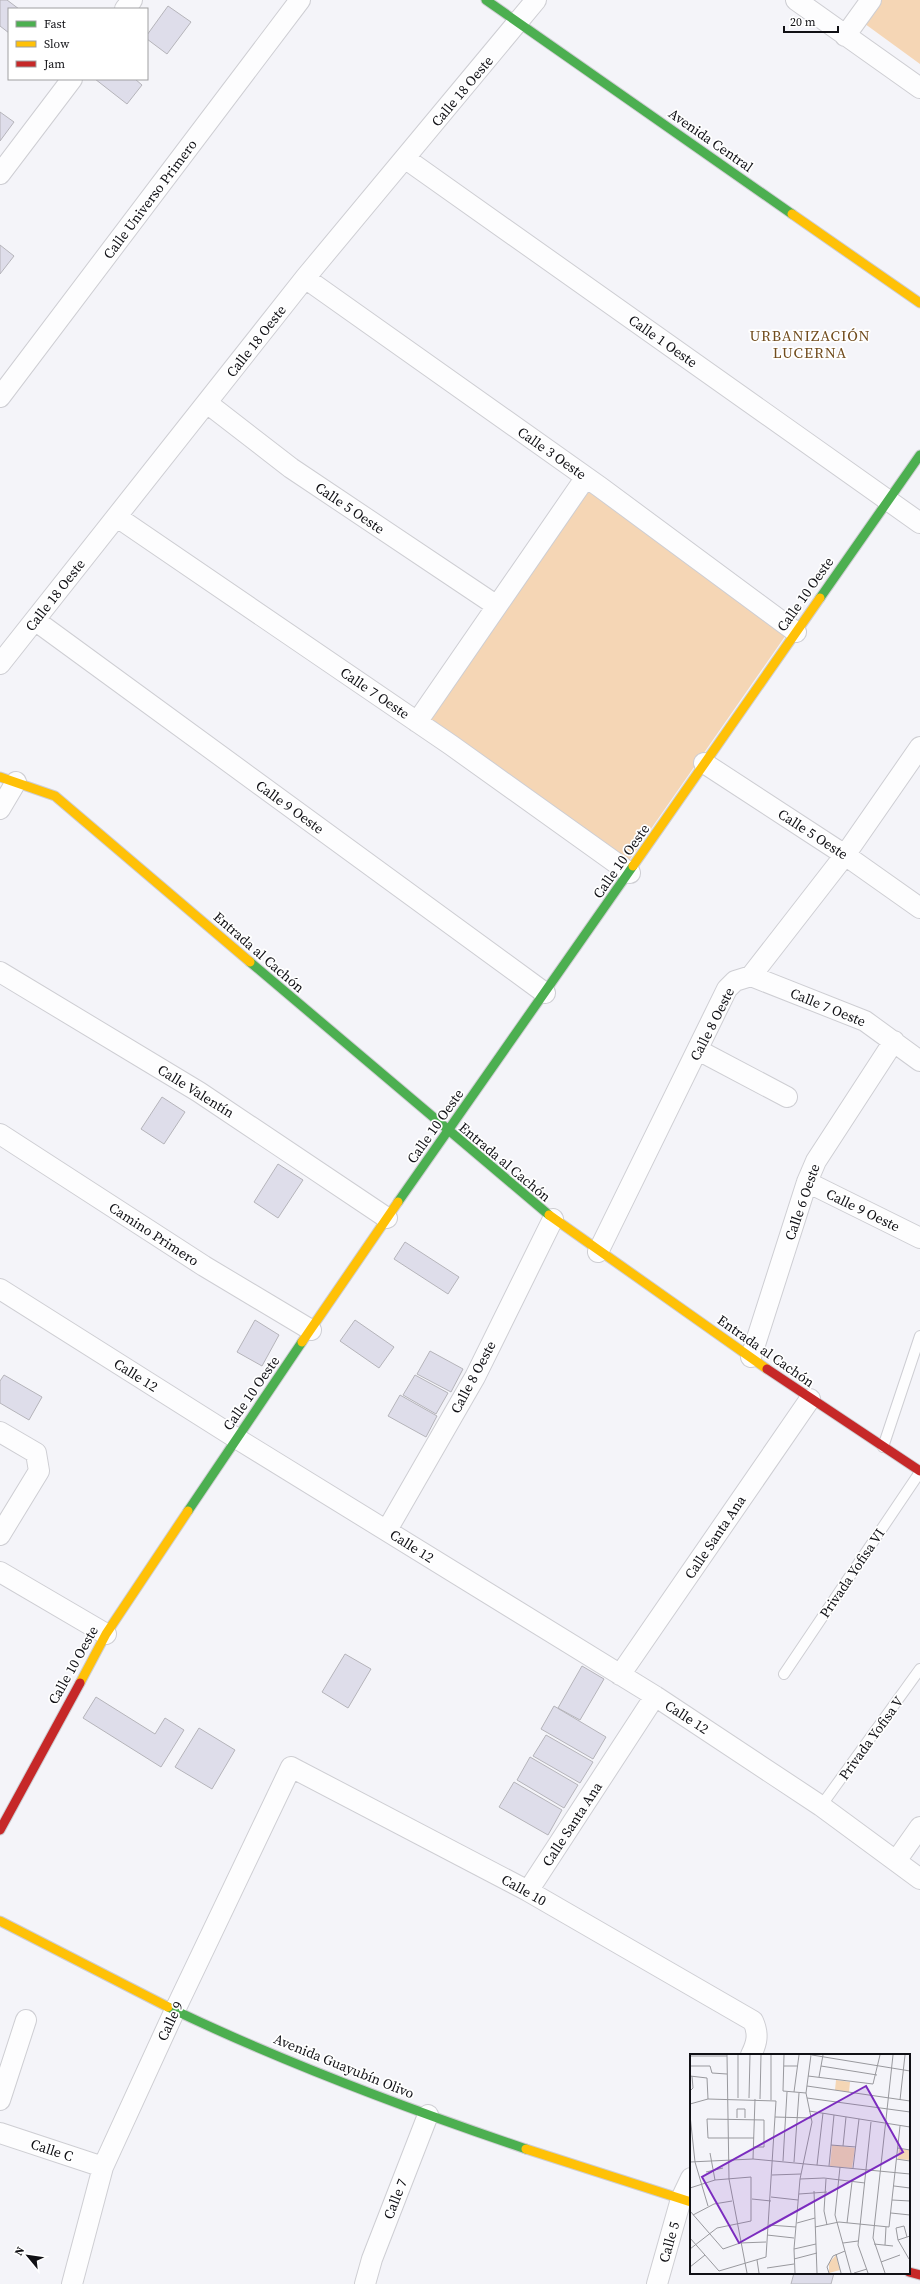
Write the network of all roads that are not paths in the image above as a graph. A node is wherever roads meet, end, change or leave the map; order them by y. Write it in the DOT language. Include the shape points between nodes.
graph roads {
  1 [pos="132,0"];
  2 [pos="300,0"];
  3 [pos="486,0"];
  4 [pos="536,0"];
  5 [pos="796,0"];
  6 [pos="871,0"];
  7 [pos="126,8"];
  8 [pos="518,23"];
  9 [pos="845,36"];
  10 [pos="71,80"];
  11 [pos="920,88"];
  12 [pos="406,159"];
  13 [pos="0,174"];
  14 [pos="306,278"];
  15 [pos="920,304"];
  16 [pos="0,398"];
  17 [pos="207,403"];
  18 [pos="920,455"];
  19 [pos="586,478"];
  20 [pos="887,501"];
  21 [pos="117,517"];
  22 [pos="920,523"];
  23 [pos="497,606"];
  24 [pos="36,621"];
  25 [pos="796,632"];
  26 [pos="0,664"];
  27 [pos="417,722"];
  28 [pos="920,747"];
  29 [pos="704,763"];
  30 [pos="8,780"];
  31 [pos="0,808"];
  32 [pos="845,855"];
  33 [pos="630,874"];
  34 [pos="920,908"];
  35 [pos="0,972"];
  36 [pos="751,976"];
  37 [pos="545,993"];
  38 [pos="894,1041"];
  39 [pos="698,1050"];
  40 [pos="920,1061"];
  41 [pos="787,1097"];
  42 [pos="448,1132"];
  43 [pos="0,1134"];
  44 [pos="807,1182"];
  45 [pos="387,1218"];
  46 [pos="553,1219"];
  47 [pos="920,1238"];
  48 [pos="598,1252"];
  49 [pos="0,1289"];
  50 [pos="311,1330"];
  51 [pos="920,1336"];
  52 [pos="751,1357"];
  53 [pos="810,1399"];
  54 [pos="0,1432"];
  55 [pos="236,1438"];
  56 [pos="883,1447"];
  57 [pos="920,1471"];
  58 [pos="387,1530"];
  59 [pos="0,1535"];
  60 [pos="0,1572"];
  61 [pos="106,1634"];
  62 [pos="920,1669"];
  63 [pos="784,1674"];
  64 [pos="620,1675"];
  65 [pos="654,1696"];
  66 [pos="291,1767"];
  67 [pos="821,1806"];
  68 [pos="920,1827"];
  69 [pos="0,1830"];
  70 [pos="896,1861"];
  71 [pos="920,1879"];
  72 [pos="528,1891"];
  73 [pos="0,1921"];
  74 [pos="175,2010"];
  75 [pos="26,2020"];
  76 [pos="750,2054"];
  77 [pos="0,2100"];
  78 [pos="428,2115"];
  79 [pos="0,2133"];
  80 [pos="104,2166"];
  81 [pos="690,2183"];
  82 [pos="686,2201"];
  83 [pos="72,2284"];
  84 [pos="365,2284"];
  85 [pos="657,2284"];
  1 -- 7 [label="street"];
  2 -- 16 [label="street, Calle Universo Primero"];
  3 -- 8 [label="street, Avenida Central"];
  4 -- 8 [label="street, Calle 18 Oeste"];
  5 -- 9 [label="street"];
  6 -- 9 [label="street"];
  8 -- 12 [label="street, Calle 18 Oeste"];
  8 -- 15 [label="street, Avenida Central"];
  9 -- 11 [label="street"];
  10 -- 13 [label="street"];
  12 -- 14 [label="street, Calle 18 Oeste"];
  12 -- 20 [label="street, Calle 1 Oeste"];
  14 -- 17 [label="street, Calle 18 Oeste"];
  14 -- 19 [label="street, Calle 3 Oeste"];
  17 -- 21 [label="street, Calle 18 Oeste"];
  17 -- 23 [label="street, Calle 5 Oeste" via="291,468"];
  18 -- 20 [label="street, Calle 10 Oeste"];
  19 -- 23 [label="street"];
  19 -- 25 [label="street, Calle 3 Oeste"];
  20 -- 22 [label="street, Calle 1 Oeste"];
  20 -- 25 [label="street, Calle 10 Oeste"];
  21 -- 24 [label="street, Calle 18 Oeste"];
  21 -- 27 [label="street, Calle 7 Oeste"];
  23 -- 27 [label="street"];
  24 -- 26 [label="street, Calle 18 Oeste"];
  24 -- 37 [label="street, Calle 9 Oeste"];
  25 -- 29 [label="street, Calle 10 Oeste"];
  27 -- 33 [label="street, Calle 7 Oeste"];
  28 -- 32 [label="street, Calle 8 Oeste"];
  29 -- 32 [label="street, Calle 5 Oeste"];
  29 -- 33 [label="street, Calle 10 Oeste"];
  30 -- 31 [label="street"];
  30 -- 42 [label="street, Entrada al Cachón" via="55,796"];
  32 -- 34 [label="street, Calle 5 Oeste"];
  32 -- 36 [label="street, Calle 8 Oeste"];
  33 -- 37 [label="street, Calle 10 Oeste"];
  35 -- 45 [label="street, Calle Valentín" via="199,1092"];
  36 -- 38 [label="street, Calle 7 Oeste" via="865,1021"];
  36 -- 39 [label="street, Calle 8 Oeste" via="735,981 727,990"];
  37 -- 42 [label="street, Calle 10 Oeste"];
  38 -- 40 [label="street, Calle 7 Oeste"];
  38 -- 44 [label="street, Calle 6 Oeste" via="816,1161"];
  39 -- 41 [label="street"];
  39 -- 48 [label="street, Calle 8 Oeste"];
  42 -- 45 [label="street, Calle 10 Oeste"];
  42 -- 46 [label="street, Entrada al Cachón"];
  43 -- 50 [label="street, Camino Primero" via="204,1266"];
  44 -- 47 [label="street, Calle 9 Oeste"];
  44 -- 52 [label="street, Calle 6 Oeste"];
  45 -- 50 [label="street, Calle 10 Oeste"];
  46 -- 48 [label="street, Entrada al Cachón"];
  46 -- 58 [label="street, Calle 8 Oeste" via="475,1377"];
  48 -- 52 [label="street, Entrada al Cachón"];
  49 -- 55 [label="street, Calle 12"];
  50 -- 55 [label="street, Calle 10 Oeste"];
  51 -- 56 [label="lane"];
  52 -- 53 [label="street, Entrada al Cachón"];
  53 -- 56 [label="street, Entrada al Cachón"];
  53 -- 64 [label="street, Calle Santa Ana"];
  54 -- 59 [label="street" via="36,1453 39,1471"];
  55 -- 58 [label="street, Calle 12"];
  55 -- 61 [label="street, Calle 10 Oeste"];
  56 -- 57 [label="street, Entrada al Cachón"];
  57 -- 63 [label="lane, Privada Yofisa VI"];
  58 -- 64 [label="street, Calle 12"];
  60 -- 61 [label="street"];
  61 -- 69 [label="street, Calle 10 Oeste"];
  62 -- 67 [label="lane, Privada Yofisa V"];
  64 -- 65 [label="street, Calle 12"];
  65 -- 67 [label="street, Calle 12"];
  65 -- 72 [label="street, Calle Santa Ana"];
  66 -- 72 [label="street, Calle 10"];
  66 -- 74 [label="street, Calle 9"];
  67 -- 70 [label="street, Calle 12"];
  68 -- 70 [label="street"];
  70 -- 71 [label="street, Calle 12"];
  72 -- 76 [label="street, Calle 10" via="753,2021 756,2043"];
  73 -- 74 [label="street, Avenida Guayubín Olivo"];
  74 -- 78 [label="street, Avenida Guayubín Olivo" via="299,2064"];
  74 -- 80 [label="street, Calle 9"];
  75 -- 77 [label="street"];
  78 -- 82 [label="street, Avenida Guayubín Olivo"];
  78 -- 84 [label="street, Calle 7" via="380,2238"];
  79 -- 80 [label="street, Calle C"];
  80 -- 83 [label="street, Calle 9"];
  81 -- 82 [label="street, Calle 5"];
  82 -- 85 [label="street, Calle 5"];
}
